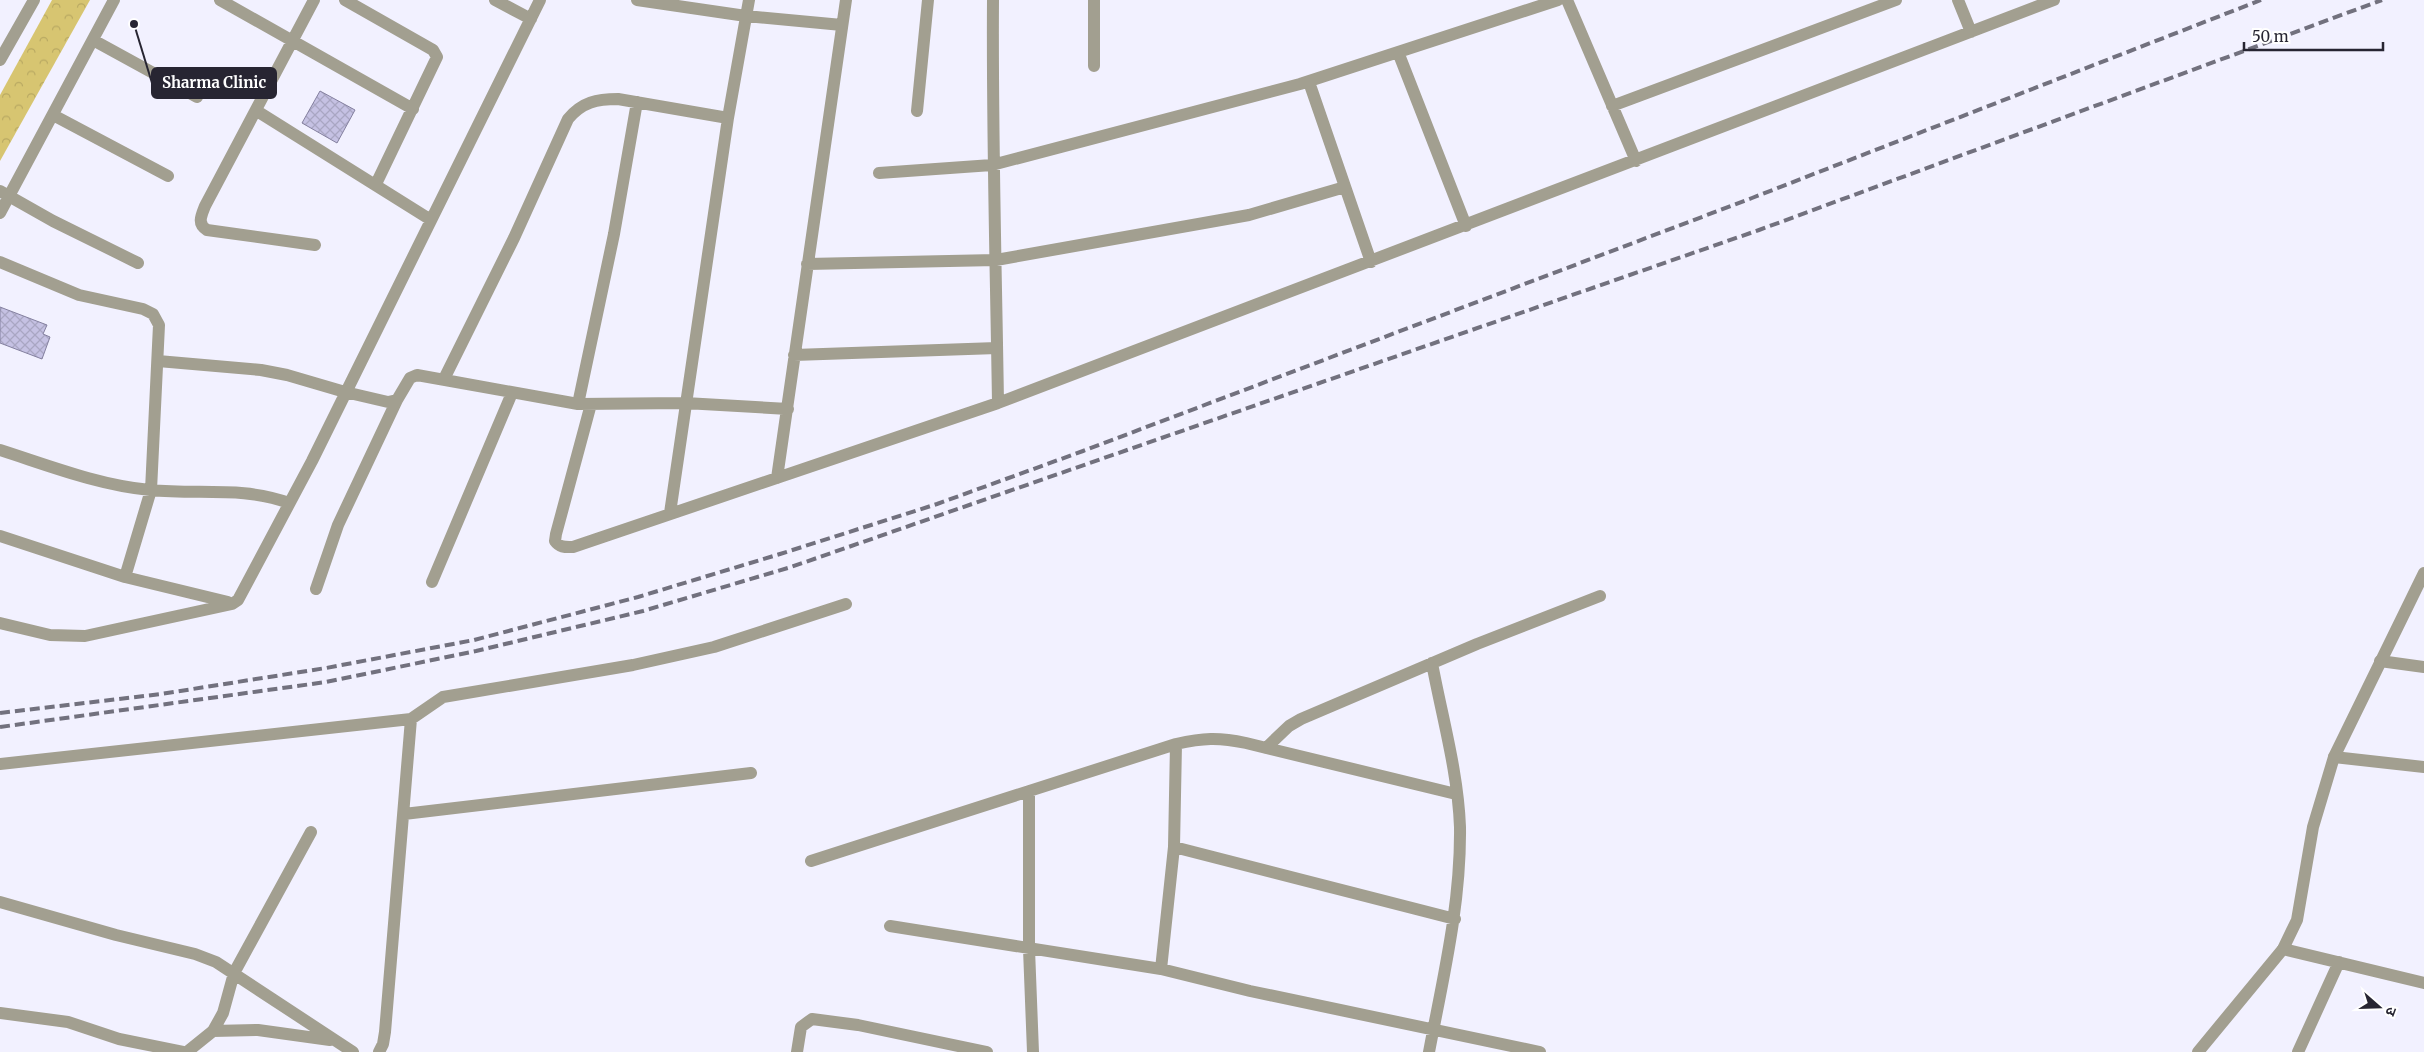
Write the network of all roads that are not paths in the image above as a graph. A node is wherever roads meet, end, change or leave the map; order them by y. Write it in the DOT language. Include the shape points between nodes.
graph roads {
  1 [pos="34,0"];
  2 [pos="114,0"];
  3 [pos="220,0"];
  4 [pos="314,0"];
  5 [pos="345,0"];
  6 [pos="495,0"];
  7 [pos="540,0"];
  8 [pos="637,0"];
  9 [pos="748,0"];
  10 [pos="846,0"];
  11 [pos="928,0"];
  12 [pos="993,0"];
  13 [pos="1094,0"];
  14 [pos="1558,0"];
  15 [pos="1567,0"];
  16 [pos="1896,0"];
  17 [pos="1958,0"];
  18 [pos="2054,0"];
  19 [pos="746,16"];
  20 [pos="531,19"];
  21 [pos="842,25"];
  22 [pos="1971,32"];
  23 [pos="93,40"];
  24 [pos="292,42"];
  25 [pos="1398,52"];
  26 [pos="0,60"];
  27 [pos="1094,66"];
  28 [pos="1309,82"];
  29 [pos="197,96"];
  30 [pos="636,102"];
  31 [pos="1612,106"];
  32 [pos="413,109"];
  33 [pos="257,111"];
  34 [pos="917,111"];
  35 [pos="53,115"];
  36 [pos="728,118"];
  37 [pos="1636,161"];
  38 [pos="992,165"];
  39 [pos="880,173"];
  40 [pos="168,176"];
  41 [pos="376,184"];
  42 [pos="1345,187"];
  43 [pos="4,194"];
  44 [pos="0,213"];
  45 [pos="431,220"];
  46 [pos="1466,226"];
  47 [pos="315,245"];
  48 [pos="996,260"];
  49 [pos="0,262"];
  50 [pos="1371,262"];
  51 [pos="138,263"];
  52 [pos="807,264"];
  53 [pos="997,348"];
  54 [pos="794,355"];
  55 [pos="158,361"];
  56 [pos="444,379"];
  57 [pos="344,392"];
  58 [pos="512,393"];
  59 [pos="396,400"];
  60 [pos="685,403"];
  61 [pos="998,403"];
  62 [pos="585,404"];
  63 [pos="788,408"];
  64 [pos="0,450"];
  65 [pos="777,478"];
  66 [pos="151,490"];
  67 [pos="289,504"];
  68 [pos="670,513"];
  69 [pos="0,536"];
  70 [pos="2424,573"];
  71 [pos="124,577"];
  72 [pos="432,582"];
  73 [pos="316,589"];
  74 [pos="1600,596"];
  75 [pos="232,604"];
  76 [pos="846,604"];
  77 [pos="0,623"];
  78 [pos="2380,661"];
  79 [pos="1432,663"];
  80 [pos="2424,667"];
  81 [pos="411,719"];
  82 [pos="1176,744"];
  83 [pos="1266,748"];
  84 [pos="2334,757"];
  85 [pos="0,764"];
  86 [pos="2424,767"];
  87 [pos="751,773"];
  88 [pos="1029,791"];
  89 [pos="1456,794"];
  90 [pos="404,814"];
  91 [pos="311,832"];
  92 [pos="1174,847"];
  93 [pos="811,861"];
  94 [pos="0,902"];
  95 [pos="1455,919"];
  96 [pos="890,926"];
  97 [pos="1029,948"];
  98 [pos="2283,949"];
  99 [pos="2339,962"];
  100 [pos="1161,969"];
  101 [pos="234,973"];
  102 [pos="2424,983"];
  103 [pos="0,1014"];
  104 [pos="1434,1029"];
  105 [pos="213,1031"];
  106 [pos="335,1040"];
  107 [pos="182,1052"];
  108 [pos="186,1052"];
  109 [pos="353,1052"];
  110 [pos="379,1052"];
  111 [pos="797,1052"];
  112 [pos="987,1052"];
  113 [pos="1033,1052"];
  114 [pos="1429,1052"];
  115 [pos="1540,1052"];
  116 [pos="2198,1052"];
  117 [pos="2298,1052"];
  1 -- 26 [label="street"];
  2 -- 23 [label="street"];
  3 -- 24 [label="street"];
  4 -- 24 [label="street"];
  5 -- 32 [label="street" via="436,54 437,61"];
  6 -- 20 [label="street"];
  7 -- 20 [label="street"];
  8 -- 19 [label="street"];
  9 -- 19 [label="street"];
  10 -- 21 [label="street"];
  11 -- 34 [label="street"];
  12 -- 38 [label="street"];
  13 -- 27 [label="street"];
  14 -- 25 [label="street"];
  15 -- 31 [label="street"];
  16 -- 31 [label="street"];
  17 -- 22 [label="street"];
  18 -- 22 [label="street"];
  19 -- 21 [label="street"];
  19 -- 36 [label="street"];
  20 -- 45 [label="street"];
  21 -- 52 [label="street"];
  22 -- 37 [label="street"];
  23 -- 29 [label="street"];
  23 -- 35 [label="street"];
  24 -- 32 [label="street"];
  24 -- 33 [label="street"];
  25 -- 28 [label="street"];
  25 -- 46 [label="street"];
  28 -- 38 [label="street"];
  28 -- 42 [label="street"];
  30 -- 36 [label="street"];
  30 -- 56 [label="street" via="602,99 578,108 568,119"];
  30 -- 62 [label="street"];
  31 -- 37 [label="street"];
  32 -- 41 [label="street"];
  33 -- 41 [label="street"];
  33 -- 47 [label="street" via="205,206 200,221 202,227"];
  35 -- 40 [label="street"];
  35 -- 43 [label="street"];
  36 -- 60 [label="street"];
  37 -- 46 [label="street"];
  38 -- 39 [label="street"];
  38 -- 48 [label="street"];
  41 -- 45 [label="street"];
  42 -- 48 [label="street" via="1250,215"];
  42 -- 50 [label="street"];
  43 -- 44 [label="street"];
  43 -- 51 [label="street"];
  45 -- 57 [label="street"];
  46 -- 50 [label="street"];
  48 -- 52 [label="street"];
  48 -- 53 [label="street"];
  49 -- 55 [label="street" via="79,295 153,314 159,325"];
  50 -- 61 [label="street"];
  52 -- 54 [label="street"];
  53 -- 54 [label="street"];
  53 -- 61 [label="street"];
  54 -- 63 [label="street"];
  55 -- 57 [label="street" via="261,370"];
  55 -- 66 [label="street"];
  56 -- 58 [label="street"];
  56 -- 59 [label="street" via="414,376"];
  57 -- 59 [label="street" via="388,402"];
  57 -- 67 [label="street"];
  58 -- 62 [label="street"];
  58 -- 72 [label="street"];
  59 -- 73 [label="street" via="338,524"];
  60 -- 62 [label="street"];
  60 -- 63 [label="street"];
  60 -- 68 [label="street"];
  61 -- 65 [label="street"];
  62 -- 68 [label="street" via="556,534 558,545 573,547"];
  63 -- 65 [label="street"];
  64 -- 66 [label="street" via="102,483"];
  65 -- 68 [label="street"];
  66 -- 67 [label="street" via="250,493"];
  66 -- 71 [label="street"];
  67 -- 75 [label="street" via="244,593"];
  69 -- 71 [label="street"];
  70 -- 78 [label="street"];
  71 -- 75 [label="street"];
  74 -- 79 [label="street"];
  75 -- 77 [label="street" via="85,636 50,635"];
  76 -- 81 [label="street" via="714,647 633,665 443,697"];
  78 -- 80 [label="street"];
  78 -- 84 [label="street"];
  79 -- 83 [label="street" via="1301,719"];
  79 -- 89 [label="street"];
  81 -- 85 [label="street"];
  81 -- 90 [label="street"];
  82 -- 83 [label="street" via="1212,737"];
  82 -- 88 [label="street"];
  82 -- 92 [label="street"];
  83 -- 89 [label="street"];
  84 -- 86 [label="street"];
  84 -- 98 [label="street" via="2313,827 2297,920"];
  87 -- 90 [label="street"];
  88 -- 93 [label="street"];
  88 -- 97 [label="street"];
  89 -- 95 [label="street" via="1460,846"];
  90 -- 110 [label="street" via="385,1032"];
  91 -- 101 [label="street"];
  92 -- 95 [label="street"];
  92 -- 100 [label="street"];
  94 -- 101 [label="street" via="195,954"];
  95 -- 104 [label="street"];
  96 -- 97 [label="street"];
  97 -- 100 [label="street"];
  97 -- 113 [label="street"];
  98 -- 99 [label="street"];
  98 -- 116 [label="street"];
  99 -- 102 [label="street"];
  99 -- 117 [label="street"];
  100 -- 104 [label="street" via="1250,992"];
  101 -- 105 [label="street" via="223,1013"];
  101 -- 106 [label="street"];
  103 -- 107 [label="street" via="68,1022 119,1039"];
  104 -- 114 [label="street"];
  104 -- 115 [label="street"];
  105 -- 106 [label="street" via="258,1030"];
  105 -- 108 [label="street"];
  106 -- 109 [label="street"];
  111 -- 112 [label="street" via="801,1027 812,1019"];
}
